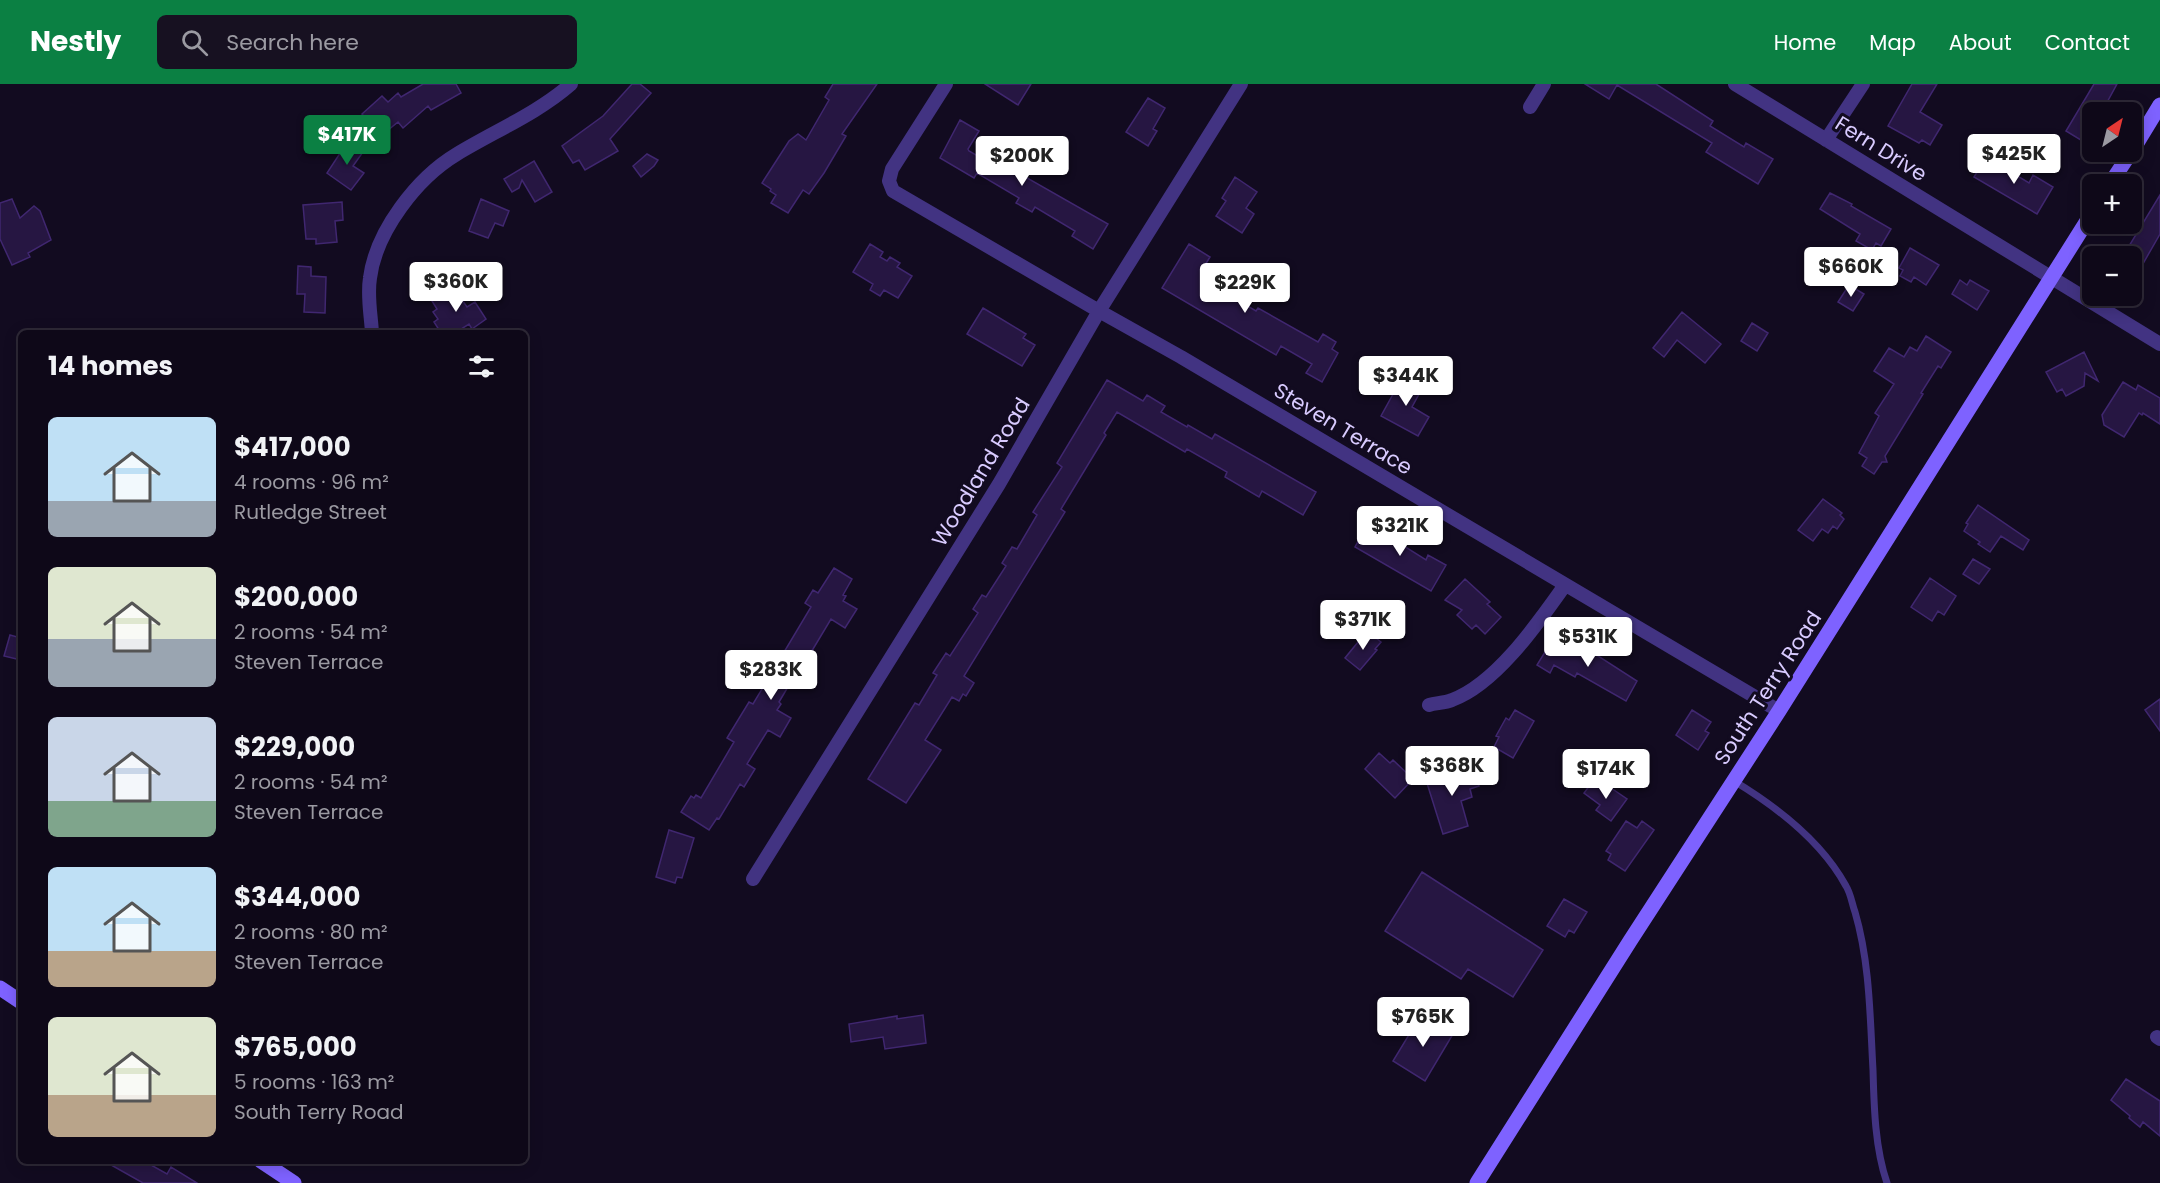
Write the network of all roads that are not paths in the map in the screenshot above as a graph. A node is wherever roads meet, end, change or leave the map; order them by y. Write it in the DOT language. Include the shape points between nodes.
graph roads {
  1 [pos="571,84"];
  2 [pos="946,84"];
  3 [pos="1240,84"];
  4 [pos="1544,84"];
  5 [pos="1735,84"];
  6 [pos="1863,84"];
  7 [pos="2160,105"];
  8 [pos="1530,107"];
  9 [pos="2142,134"];
  10 [pos="1826,140"];
  11 [pos="2082,229"];
  12 [pos="2051,279"];
  13 [pos="1099,311"];
  14 [pos="372,330"];
  15 [pos="2160,344"];
  16 [pos="1565,585"];
  17 [pos="1429,705"];
  18 [pos="1779,711"];
  19 [pos="1734,781"];
  20 [pos="753,879"];
  21 [pos="0,988"];
  22 [pos="18,1000"];
  23 [pos="266,1164"];
  24 [pos="294,1183"];
  25 [pos="1477,1183"];
  26 [pos="1887,1183"];
  1 -- 14 [label="street" via="454,156 405,200 382,238 370,276"];
  2 -- 13 [label="street, Steven Terrace" via="892,169 889,181 893,192"];
  3 -- 13 [label="street, Woodland Road"];
  4 -- 8 [label="street"];
  5 -- 10 [label="street, Fern Drive"];
  6 -- 10 [label="street"];
  7 -- 9 [label="street"];
  10 -- 12 [label="street, Fern Drive"];
  11 -- 12 [label="street, South Terry Road"];
  12 -- 15 [label="street, Fern Drive"];
  12 -- 18 [label="street, South Terry Road"];
  13 -- 16 [label="street, Steven Terrace"];
  13 -- 20 [label="street, Woodland Road" via="999,484"];
  16 -- 17 [label="street" via="1494,672 1452,700"];
  16 -- 18 [label="street, Steven Terrace"];
  18 -- 19 [label="street, South Terry Road"];
  19 -- 25 [label="street, South Terry Road"];
  19 -- 26 [label="lane" via="1792,822 1829,860 1848,888 1863,939 1874,1101"];
  21 -- 22 [label="street"];
  23 -- 24 [label="street"];
}
